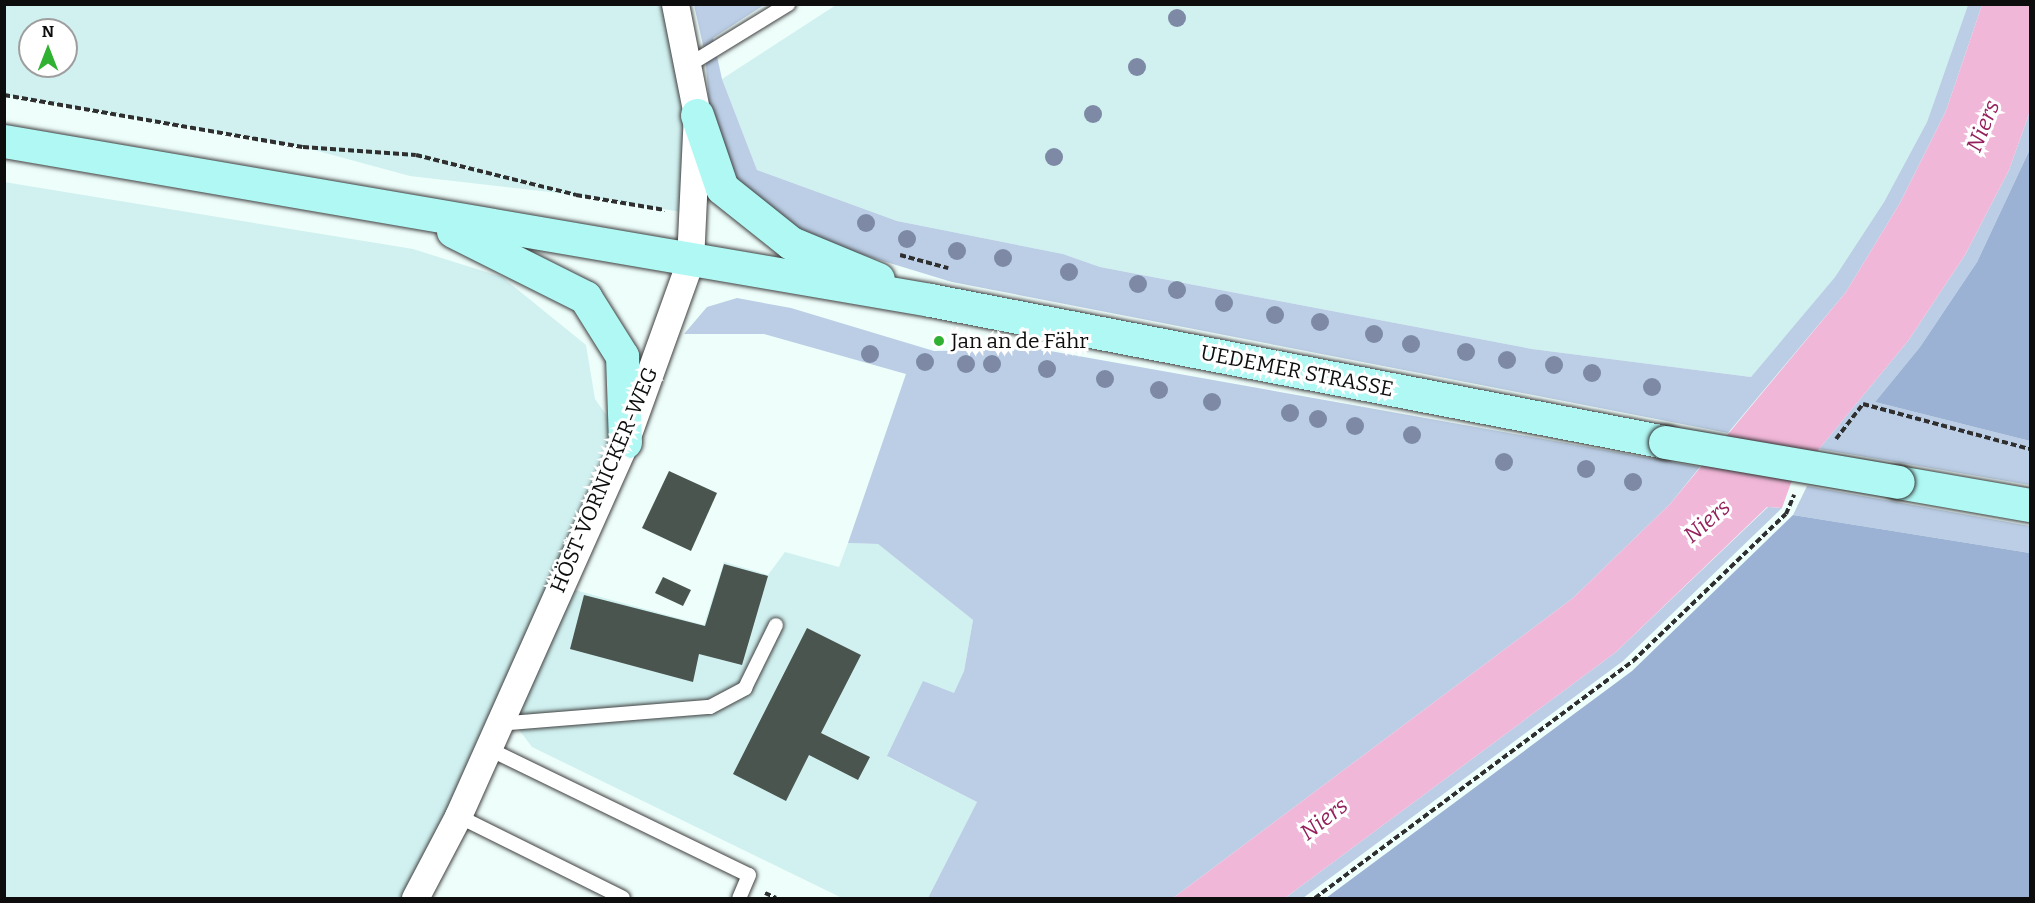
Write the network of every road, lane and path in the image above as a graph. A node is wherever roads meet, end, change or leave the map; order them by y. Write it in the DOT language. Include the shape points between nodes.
graph roads {
  1 [pos="675,4"];
  2 [pos="788,4"];
  3 [pos="687,66"];
  4 [pos="4,95"];
  5 [pos="697,115"];
  6 [pos="4,141"];
  7 [pos="694,214"];
  8 [pos="422,215"];
  9 [pos="891,252"];
  10 [pos="690,261"];
  11 [pos="959,272"];
  12 [pos="930,300"];
  13 [pos="1834,441"];
  14 [pos="625,442"];
  15 [pos="2031,449"];
  16 [pos="1797,487"];
  17 [pos="2031,505"];
  18 [pos="776,625"];
  19 [pos="492,736"];
  20 [pos="458,816"];
  21 [pos="415,898"];
  22 [pos="623,898"];
  23 [pos="739,898"];
  24 [pos="1315,898"];
  1 -- 3 [label="street, HÖST-VORNICKER-WEG"];
  2 -- 3 [label="lane"];
  3 -- 5 [label="street, HÖST-VORNICKER-WEG"];
  4 -- 7 [label="path" via="303,147 416,155 576,195"];
  5 -- 7 [label="street, HÖST-VORNICKER-WEG"];
  5 -- 12 [label="main road" via="722,188 737,201 791,243"];
  6 -- 8 [label="main road"];
  7 -- 10 [label="street, HÖST-VORNICKER-WEG"];
  8 -- 10 [label="main road"];
  8 -- 14 [label="main road" via="585,297 622,356"];
  9 -- 11 [label="path"];
  10 -- 12 [label="main road"];
  10 -- 14 [label="street, HÖST-VORNICKER-WEG"];
  12 -- 17 [label="main road, UEDEMER STRASSE, bridge" via="1665,442"];
  13 -- 15 [label="path" via="1863,405"];
  14 -- 19 [label="street, HÖST-VORNICKER-WEG"];
  16 -- 24 [label="path" via="1786,514 1633,661"];
  18 -- 19 [label="lane" via="745,688 710,707"];
  19 -- 20 [label="street, HÖST-VORNICKER-WEG"];
  19 -- 23 [label="lane" via="749,875"];
  20 -- 21 [label="street, HÖST-VORNICKER-WEG"];
  20 -- 22 [label="lane"];
}
